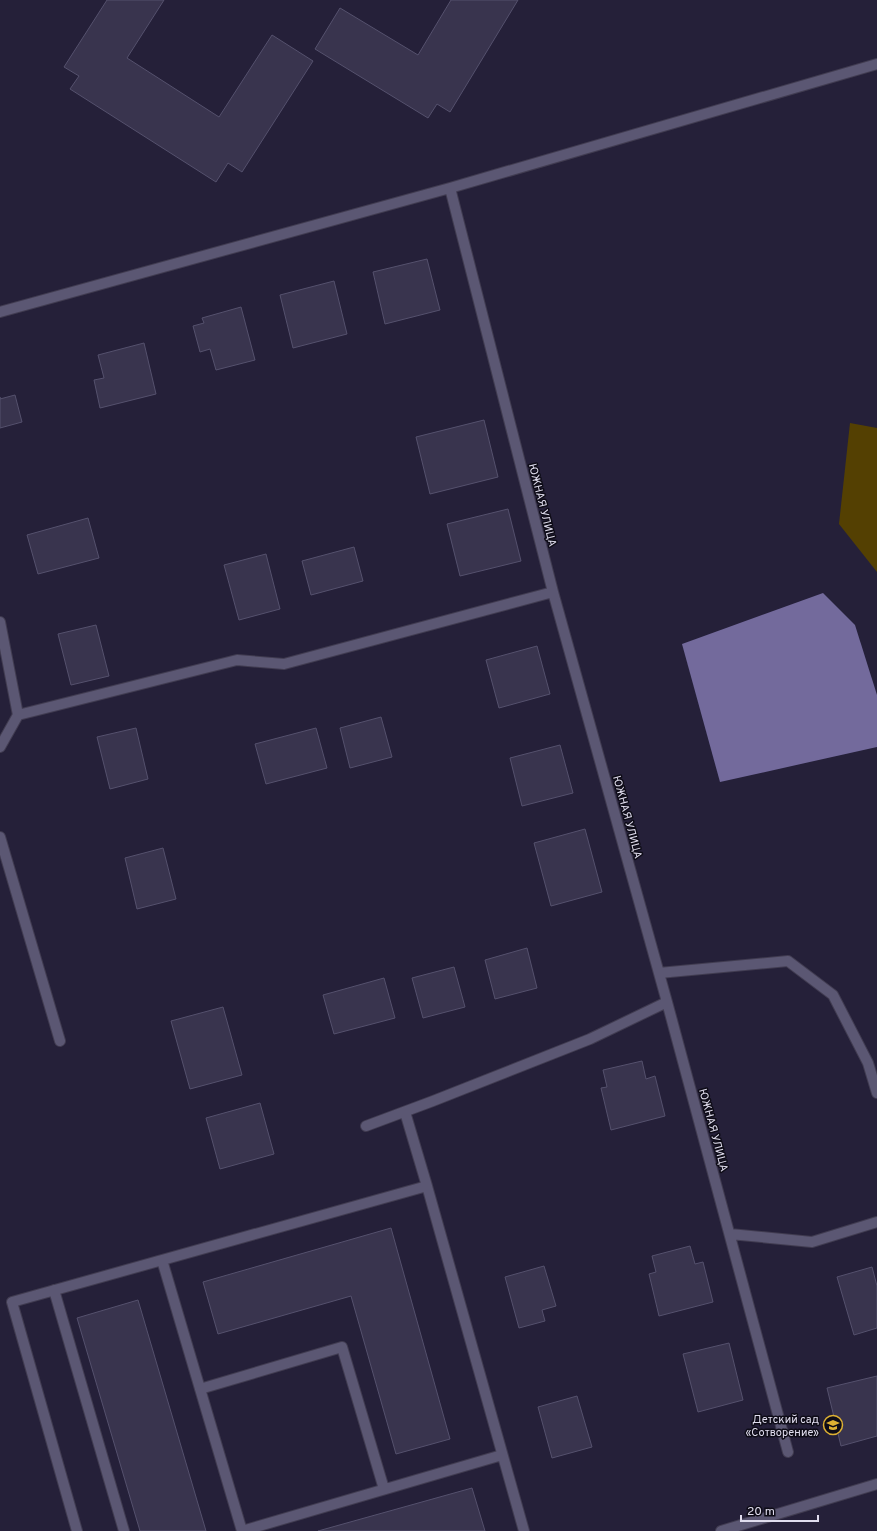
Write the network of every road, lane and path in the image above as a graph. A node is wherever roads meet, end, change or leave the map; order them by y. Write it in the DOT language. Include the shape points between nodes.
graph roads {
  1 [pos="877,64"];
  2 [pos="450,188"];
  3 [pos="0,312"];
  4 [pos="553,592"];
  5 [pos="0,622"];
  6 [pos="18,715"];
  7 [pos="0,747"];
  8 [pos="0,837"];
  9 [pos="659,973"];
  10 [pos="667,1002"];
  11 [pos="60,1041"];
  12 [pos="877,1093"];
  13 [pos="406,1112"];
  14 [pos="366,1126"];
  15 [pos="426,1186"];
  16 [pos="877,1222"];
  17 [pos="730,1234"];
  18 [pos="162,1260"];
  19 [pos="54,1290"];
  20 [pos="200,1389"];
  21 [pos="788,1452"];
  22 [pos="502,1455"];
  23 [pos="877,1484"];
  24 [pos="384,1489"];
  25 [pos="77,1531"];
  26 [pos="124,1531"];
  27 [pos="242,1531"];
  28 [pos="524,1531"];
  29 [pos="721,1531"];
  1 -- 2 [label="street"];
  2 -- 3 [label="street"];
  2 -- 4 [label="street, ЮЖНАЯ УЛИЦА"];
  4 -- 6 [label="street" via="284,664 237,660"];
  4 -- 9 [label="street, ЮЖНАЯ УЛИЦА"];
  5 -- 6 [label="street"];
  6 -- 7 [label="street"];
  8 -- 11 [label="street"];
  9 -- 10 [label="street, ЮЖНАЯ УЛИЦА"];
  9 -- 12 [label="street" via="788,961 833,995 868,1063"];
  10 -- 13 [label="street" via="590,1039"];
  10 -- 17 [label="street, ЮЖНАЯ УЛИЦА"];
  13 -- 14 [label="street"];
  13 -- 15 [label="street"];
  15 -- 18 [label="street"];
  15 -- 22 [label="street"];
  16 -- 17 [label="street" via="812,1242"];
  17 -- 21 [label="street, ЮЖНАЯ УЛИЦА"];
  18 -- 19 [label="street"];
  18 -- 20 [label="street"];
  19 -- 25 [label="street" via="12,1302"];
  19 -- 26 [label="street"];
  20 -- 24 [label="street" via="342,1347"];
  20 -- 27 [label="street"];
  22 -- 24 [label="street"];
  22 -- 28 [label="street"];
  23 -- 29 [label="street"];
  24 -- 27 [label="street"];
}
